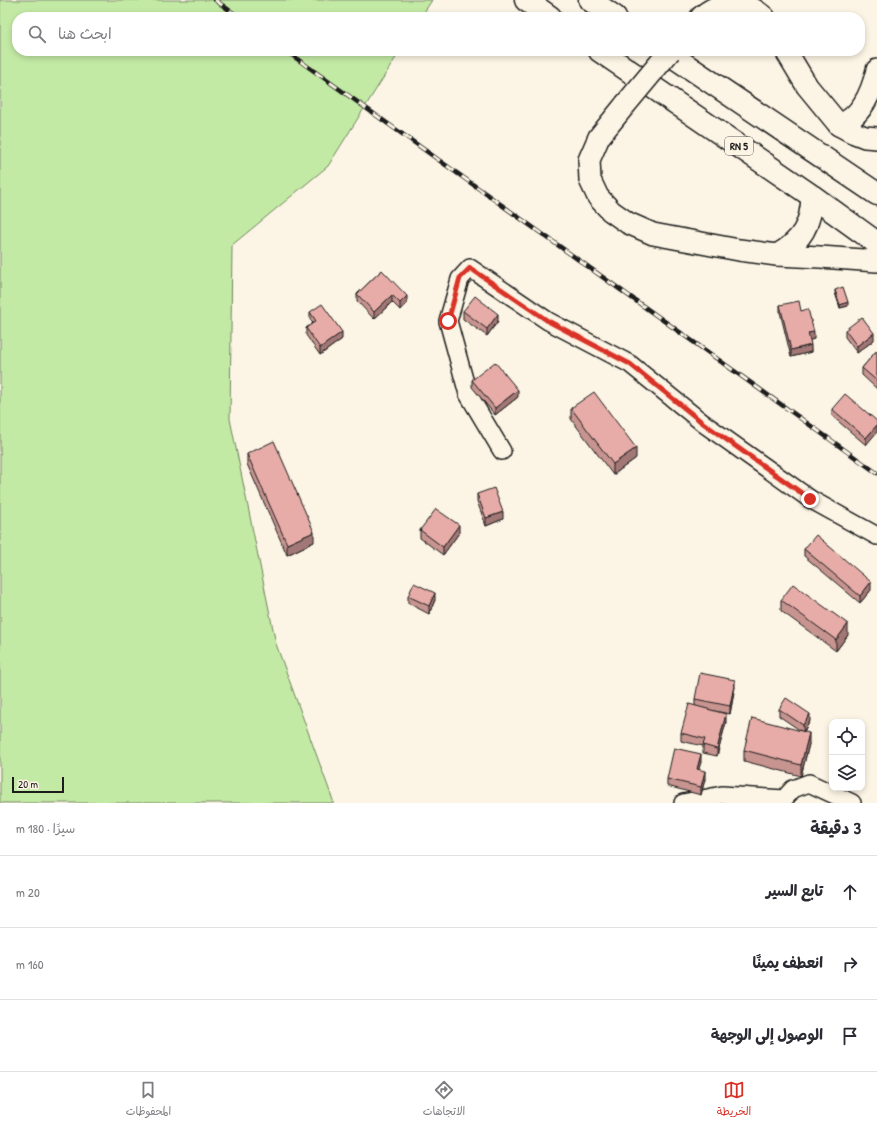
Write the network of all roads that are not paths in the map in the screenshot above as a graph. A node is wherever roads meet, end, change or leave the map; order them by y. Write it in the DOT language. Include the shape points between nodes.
graph roads {
  1 [pos="526,0"];
  2 [pos="590,0"];
  3 [pos="543,12"];
  4 [pos="608,12"];
  5 [pos="706,12"];
  6 [pos="761,12"];
  7 [pos="607,56"];
  8 [pos="666,56"];
  9 [pos="672,56"];
  10 [pos="789,56"];
  11 [pos="876,74"];
  12 [pos="877,103"];
  13 [pos="839,126"];
  14 [pos="877,138"];
  15 [pos="877,194"];
  16 [pos="812,196"];
  17 [pos="877,243"];
  18 [pos="777,255"];
  19 [pos="877,261"];
  20 [pos="502,451"];
  21 [pos="877,536"];
  22 [pos="683,803"];
  23 [pos="852,803"];
  1 -- 3 [label="highway"];
  2 -- 4 [label="highway"];
  5 -- 6 [label="main road" via="724,2 737,1 749,4"];
  7 -- 16 [label="highway, RN 5"];
  8 -- 18 [label="main road, bridge" via="599,137 589,160 590,180 598,197 611,211 628,223 653,234"];
  9 -- 15 [label="highway"];
  10 -- 13 [label="main road" via="799,75"];
  11 -- 12 [label="main road"];
  11 -- 13 [label="main road" via="857,113"];
  13 -- 14 [label="main road" via="865,137"];
  16 -- 17 [label="highway, RN 5"];
  16 -- 18 [label="main road" via="810,214 804,231 797,241"];
  18 -- 19 [label="main road"];
  20 -- 21 [label="street" via="468,394 448,321 460,278 470,268 548,321 630,364 703,423 810,499"];
  22 -- 23 [label="street" via="722,795 784,799 793,789 809,783"];
}
